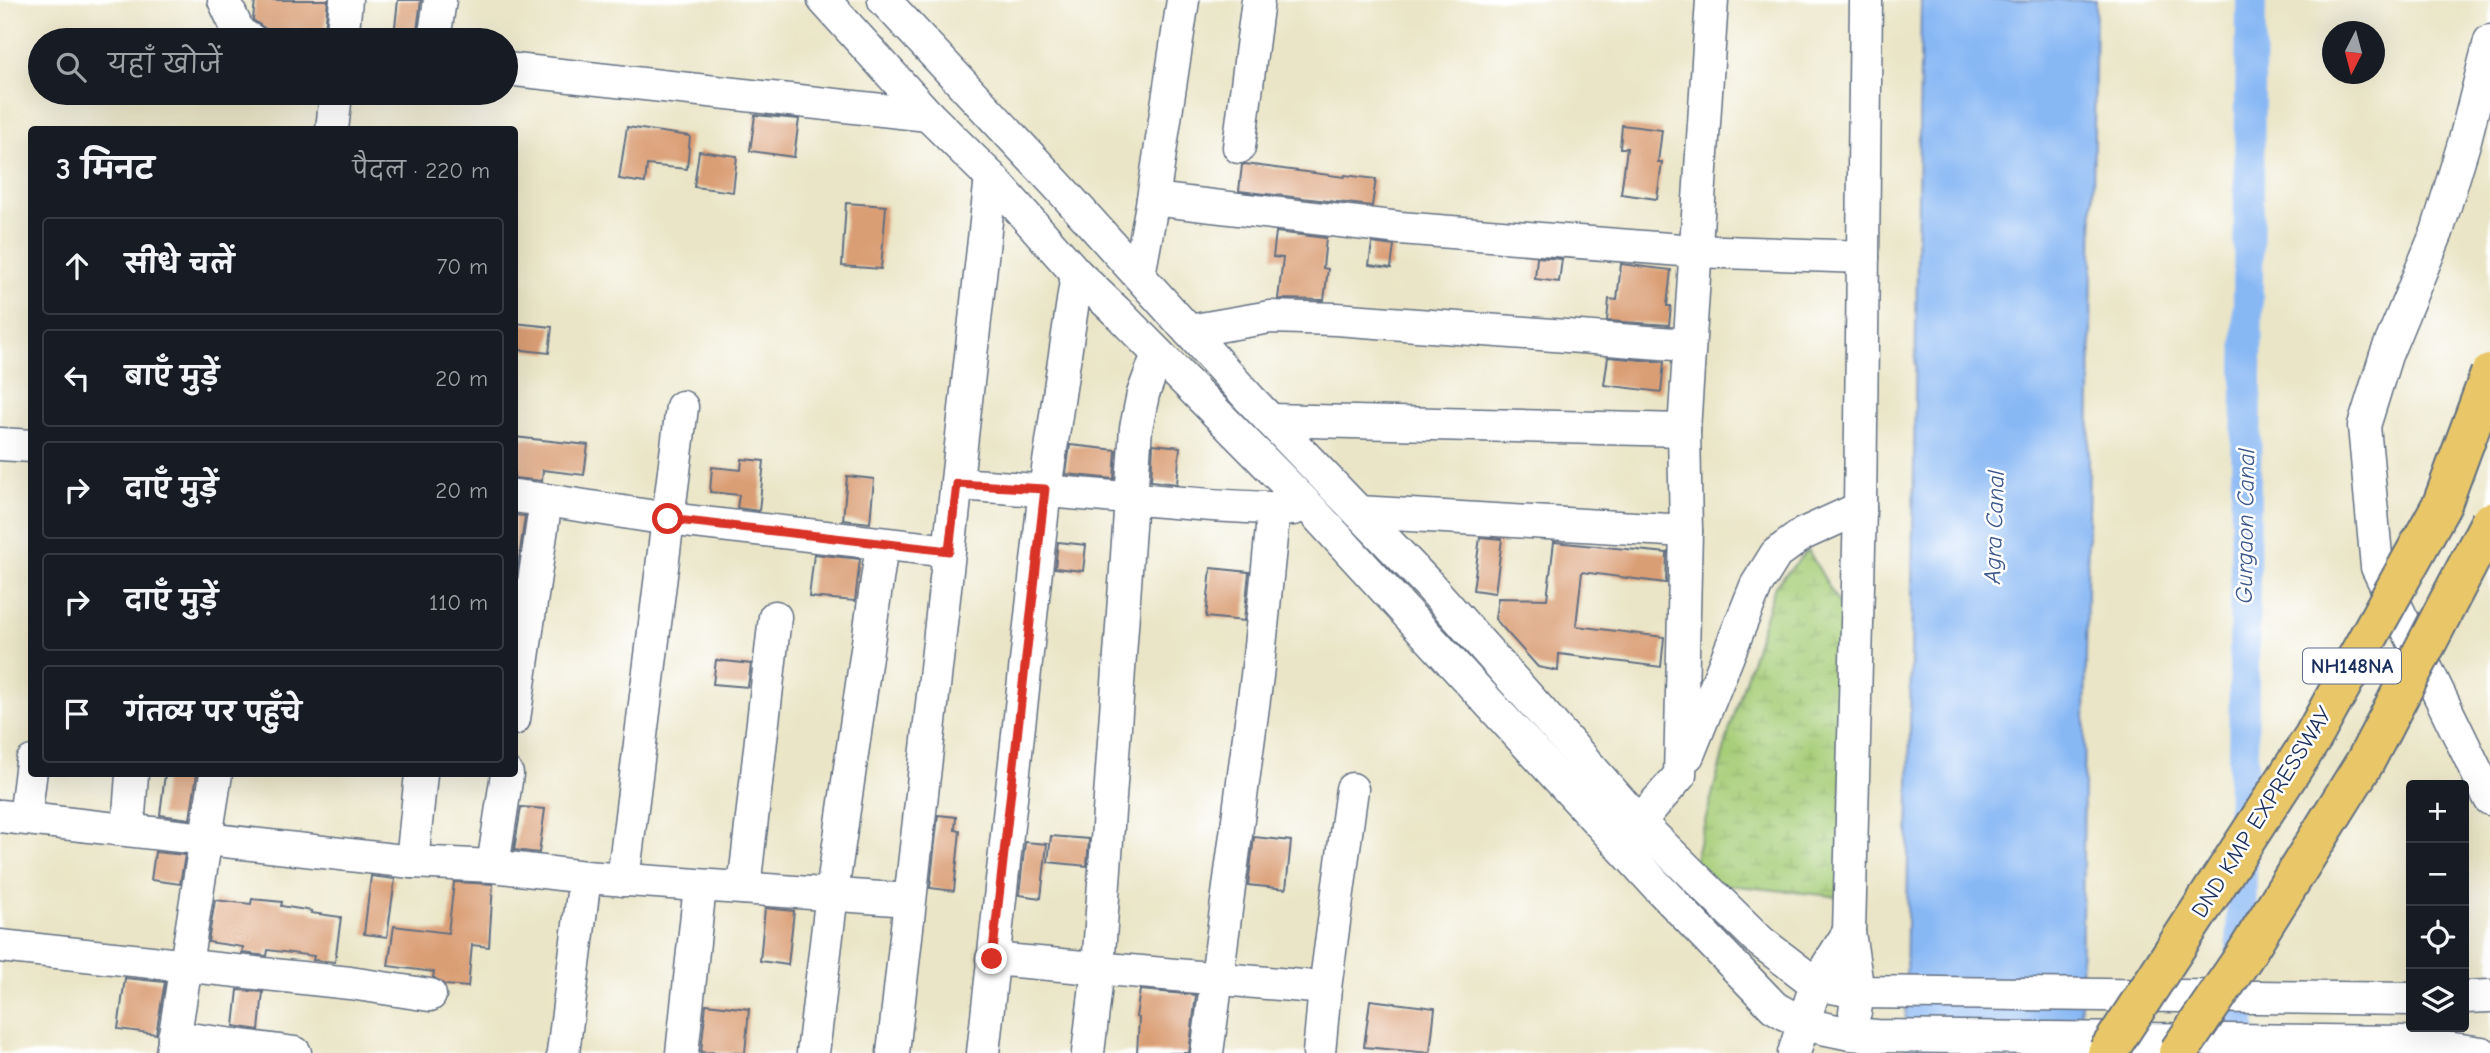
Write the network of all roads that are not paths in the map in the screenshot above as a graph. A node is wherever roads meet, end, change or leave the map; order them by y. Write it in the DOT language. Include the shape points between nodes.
graph roads {
  1 [pos="224,0"];
  2 [pos="242,0"];
  3 [pos="346,0"];
  4 [pos="440,0"];
  5 [pos="824,0"];
  6 [pos="884,0"];
  7 [pos="1183,0"];
  8 [pos="1258,0"];
  9 [pos="1712,0"];
  10 [pos="1866,0"];
  11 [pos="240,28"];
  12 [pos="244,28"];
  13 [pos="343,28"];
  14 [pos="436,28"];
  15 [pos="2490,41"];
  16 [pos="518,70"];
  17 [pos="335,105"];
  18 [pos="928,115"];
  19 [pos="332,126"];
  20 [pos="1239,147"];
  21 [pos="991,177"];
  22 [pos="1153,199"];
  23 [pos="1694,251"];
  24 [pos="1863,257"];
  25 [pos="1077,274"];
  26 [pos="1139,275"];
  27 [pos="1189,331"];
  28 [pos="1688,345"];
  29 [pos="1158,354"];
  30 [pos="2490,374"];
  31 [pos="682,407"];
  32 [pos="1270,420"];
  33 [pos="1684,430"];
  34 [pos="0,444"];
  35 [pos="28,446"];
  36 [pos="957,484"];
  37 [pos="1045,489"];
  38 [pos="518,496"];
  39 [pos="1132,499"];
  40 [pos="546,500"];
  41 [pos="1274,508"];
  42 [pos="1860,508"];
  43 [pos="1311,509"];
  44 [pos="1359,512"];
  45 [pos="668,519"];
  46 [pos="2490,523"];
  47 [pos="1686,531"];
  48 [pos="881,545"];
  49 [pos="949,551"];
  50 [pos="775,617"];
  51 [pos="518,692"];
  52 [pos="28,774"];
  53 [pos="1680,775"];
  54 [pos="132,777"];
  55 [pos="216,777"];
  56 [pos="421,777"];
  57 [pos="507,777"];
  58 [pos="1352,789"];
  59 [pos="2490,799"];
  60 [pos="13,817"];
  61 [pos="1639,822"];
  62 [pos="128,829"];
  63 [pos="207,841"];
  64 [pos="412,862"];
  65 [pos="493,866"];
  66 [pos="585,877"];
  67 [pos="623,880"];
  68 [pos="701,886"];
  69 [pos="744,888"];
  70 [pos="832,893"];
  71 [pos="909,900"];
  72 [pos="1849,932"];
  73 [pos="0,946"];
  74 [pos="992,959"];
  75 [pos="185,965"];
  76 [pos="1098,968"];
  77 [pos="1215,980"];
  78 [pos="1816,984"];
  79 [pos="1325,988"];
  80 [pos="1869,992"];
  81 [pos="430,995"];
  82 [pos="2490,996"];
  83 [pos="2469,997"];
  84 [pos="2406,999"];
  85 [pos="1798,1039"];
  86 [pos="1859,1041"];
  87 [pos="173,1045"];
  88 [pos="295,1053"];
  89 [pos="563,1053"];
  90 [pos="682,1053"];
  91 [pos="813,1053"];
  92 [pos="893,1053"];
  93 [pos="983,1053"];
  94 [pos="1088,1053"];
  95 [pos="1208,1053"];
  96 [pos="1319,1053"];
  97 [pos="2107,1053"];
  98 [pos="2178,1053"];
  99 [pos="2482,1053"];
  1 -- 11 [label="street"];
  2 -- 12 [label="street"];
  3 -- 13 [label="street"];
  4 -- 14 [label="street"];
  5 -- 18 [label="street"];
  6 -- 26 [label="street"];
  7 -- 22 [label="street"];
  8 -- 20 [label="street"];
  9 -- 23 [label="street"];
  10 -- 24 [label="street"];
  15 -- 59 [label="street" via="2437,232 2386,355 2364,426 2377,567"];
  16 -- 18 [label="street"];
  17 -- 19 [label="street"];
  18 -- 21 [label="street"];
  21 -- 25 [label="street"];
  21 -- 36 [label="street"];
  22 -- 23 [label="street" via="1400,228"];
  22 -- 26 [label="street"];
  23 -- 24 [label="street"];
  23 -- 28 [label="street"];
  24 -- 42 [label="street"];
  25 -- 29 [label="street"];
  25 -- 37 [label="street"];
  26 -- 27 [label="street"];
  27 -- 28 [label="street" via="1270,317"];
  27 -- 32 [label="street"];
  28 -- 33 [label="street"];
  29 -- 39 [label="street" via="1138,411"];
  29 -- 43 [label="street"];
  30 -- 97 [label="highway, DND KMP EXPRESSWAY / NH148NA, bridge" via="2442,504 2313,737"];
  31 -- 45 [label="street"];
  32 -- 33 [label="street"];
  32 -- 44 [label="street"];
  33 -- 47 [label="street"];
  34 -- 35 [label="street"];
  36 -- 37 [label="street"];
  36 -- 49 [label="street"];
  37 -- 39 [label="street"];
  37 -- 74 [label="street"];
  38 -- 40 [label="street"];
  39 -- 41 [label="street"];
  39 -- 76 [label="street"];
  40 -- 45 [label="street"];
  40 -- 51 [label="street"];
  41 -- 43 [label="street"];
  41 -- 77 [label="street" via="1257,676"];
  42 -- 53 [label="street" via="1803,534 1776,554 1756,586"];
  42 -- 72 [label="street"];
  43 -- 85 [label="street" via="1774,1007"];
  44 -- 47 [label="street"];
  44 -- 61 [label="street"];
  45 -- 48 [label="street"];
  45 -- 67 [label="street"];
  46 -- 98 [label="highway, NH148NA, bridge" via="2365,762"];
  47 -- 53 [label="street"];
  48 -- 49 [label="street"];
  48 -- 70 [label="street"];
  49 -- 71 [label="street"];
  50 -- 69 [label="street"];
  52 -- 60 [label="street"];
  53 -- 61 [label="street"];
  54 -- 62 [label="street"];
  55 -- 63 [label="street"];
  56 -- 64 [label="street"];
  57 -- 65 [label="street"];
  58 -- 79 [label="street"];
  60 -- 62 [label="street"];
  61 -- 78 [label="street" via="1761,942"];
  62 -- 63 [label="street"];
  63 -- 64 [label="street"];
  63 -- 75 [label="street"];
  64 -- 65 [label="street"];
  65 -- 66 [label="street"];
  66 -- 67 [label="street"];
  66 -- 89 [label="street"];
  67 -- 68 [label="street"];
  68 -- 69 [label="street"];
  68 -- 90 [label="street"];
  69 -- 70 [label="street"];
  70 -- 71 [label="street"];
  70 -- 91 [label="street"];
  71 -- 92 [label="street"];
  72 -- 78 [label="street"];
  72 -- 80 [label="street"];
  73 -- 75 [label="street"];
  74 -- 76 [label="street"];
  74 -- 93 [label="street"];
  75 -- 81 [label="street"];
  75 -- 87 [label="street"];
  76 -- 77 [label="street"];
  76 -- 94 [label="street"];
  77 -- 79 [label="street"];
  77 -- 95 [label="street"];
  78 -- 80 [label="street"];
  78 -- 85 [label="street"];
  79 -- 96 [label="street"];
  80 -- 84 [label="street, bridge"];
  80 -- 86 [label="street"];
  82 -- 83 [label="street"];
  85 -- 86 [label="street"];
  86 -- 99 [label="street, bridge" via="2404,1042"];
  87 -- 88 [label="street"];
}
